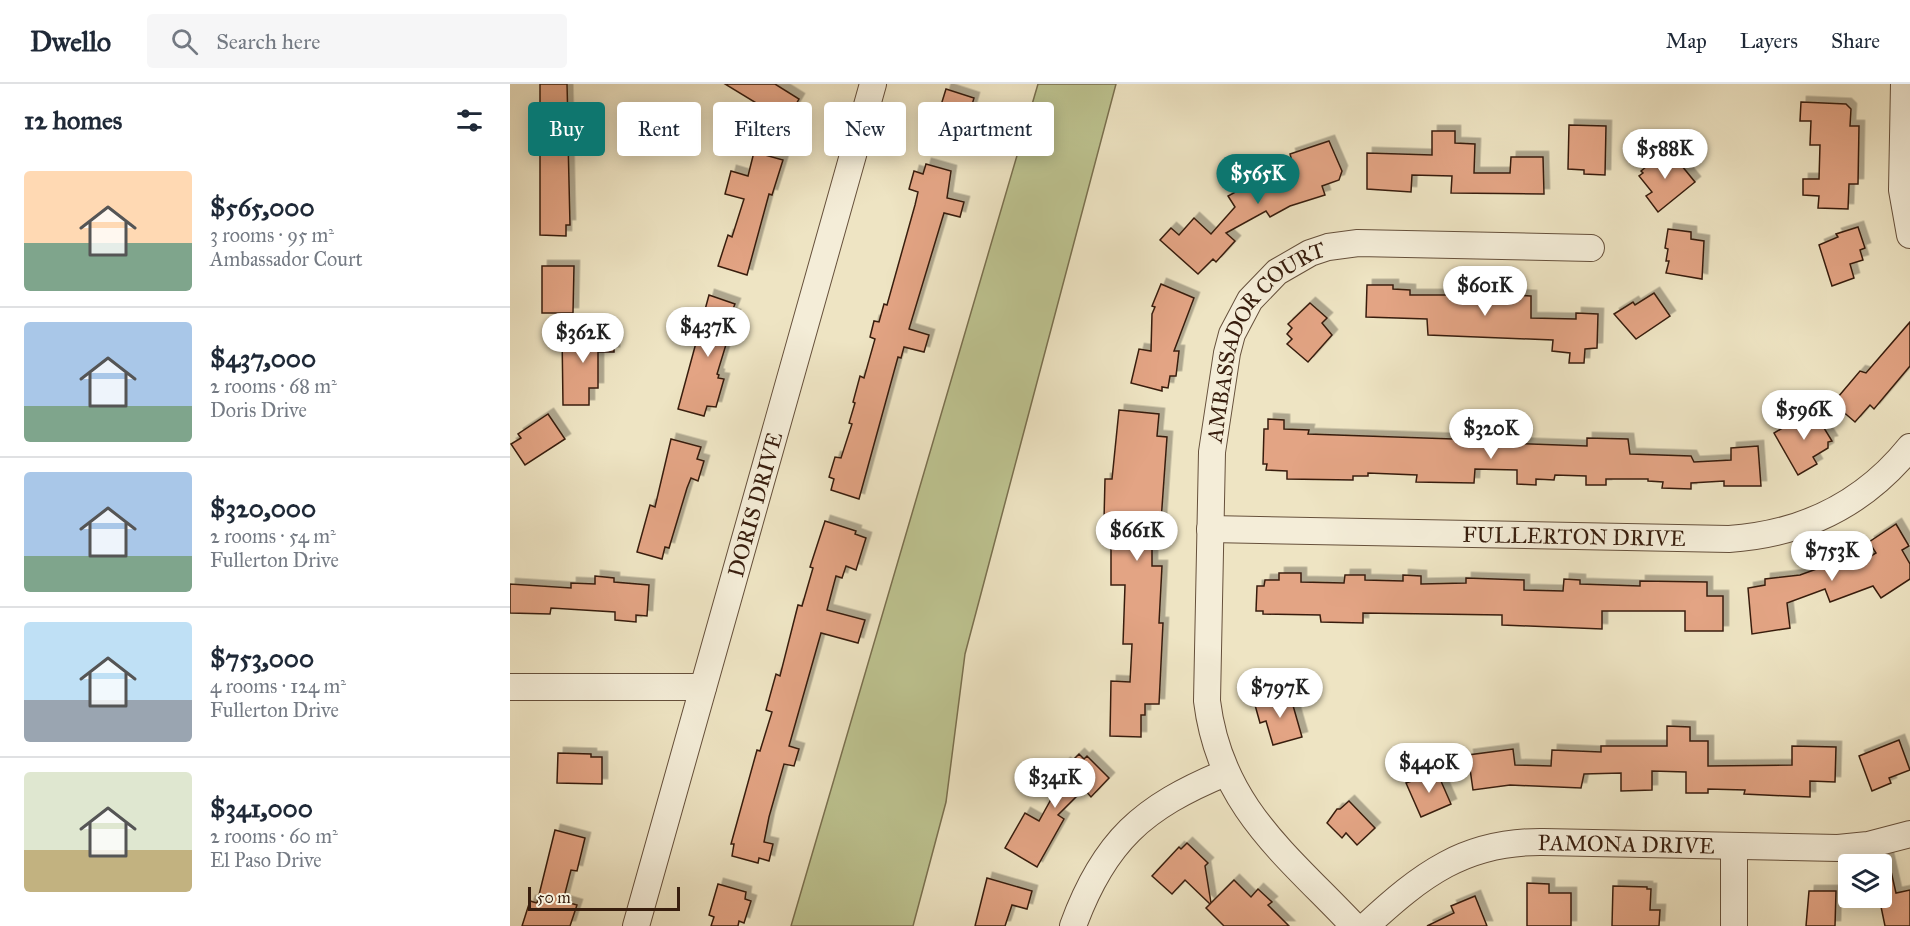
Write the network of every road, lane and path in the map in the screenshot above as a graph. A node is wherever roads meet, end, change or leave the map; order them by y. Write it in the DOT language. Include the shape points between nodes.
graph roads {
  1 [pos="873,84"];
  2 [pos="1904,84"];
  3 [pos="1910,235"];
  4 [pos="1592,248"];
  5 [pos="1910,447"];
  6 [pos="1210,529"];
  7 [pos="510,687"];
  8 [pos="703,687"];
  9 [pos="1226,773"];
  10 [pos="1910,834"];
  11 [pos="1734,846"];
  12 [pos="636,926"];
  13 [pos="1073,926"];
  14 [pos="1354,926"];
  15 [pos="1366,926"];
  16 [pos="1734,926"];
  1 -- 8 [label="street, DORIS DRIVE"];
  2 -- 3 [label="street" via="1902,190"];
  4 -- 6 [label="street, AMBASSADOR COURT" via="1347,244 1310,253 1277,272 1250,300 1227,352 1212,452"];
  5 -- 6 [label="street, FULLERTON DRIVE" via="1878,481 1848,504 1804,525 1758,537"];
  6 -- 9 [label="street, AMBASSADOR COURT" via="1207,702 1210,729"];
  7 -- 8 [label="street"];
  8 -- 12 [label="street, DORIS DRIVE"];
  9 -- 13 [label="street" via="1162,803 1132,828 1106,857 1086,890"];
  9 -- 14 [label="street, AMBASSADOR COURT" via="1238,798 1260,826"];
  10 -- 11 [label="street, PAMONA DRIVE" via="1848,848"];
  11 -- 15 [label="street, PAMONA DRIVE" via="1534,842 1485,848 1425,875"];
  11 -- 16 [label="street"];
}
